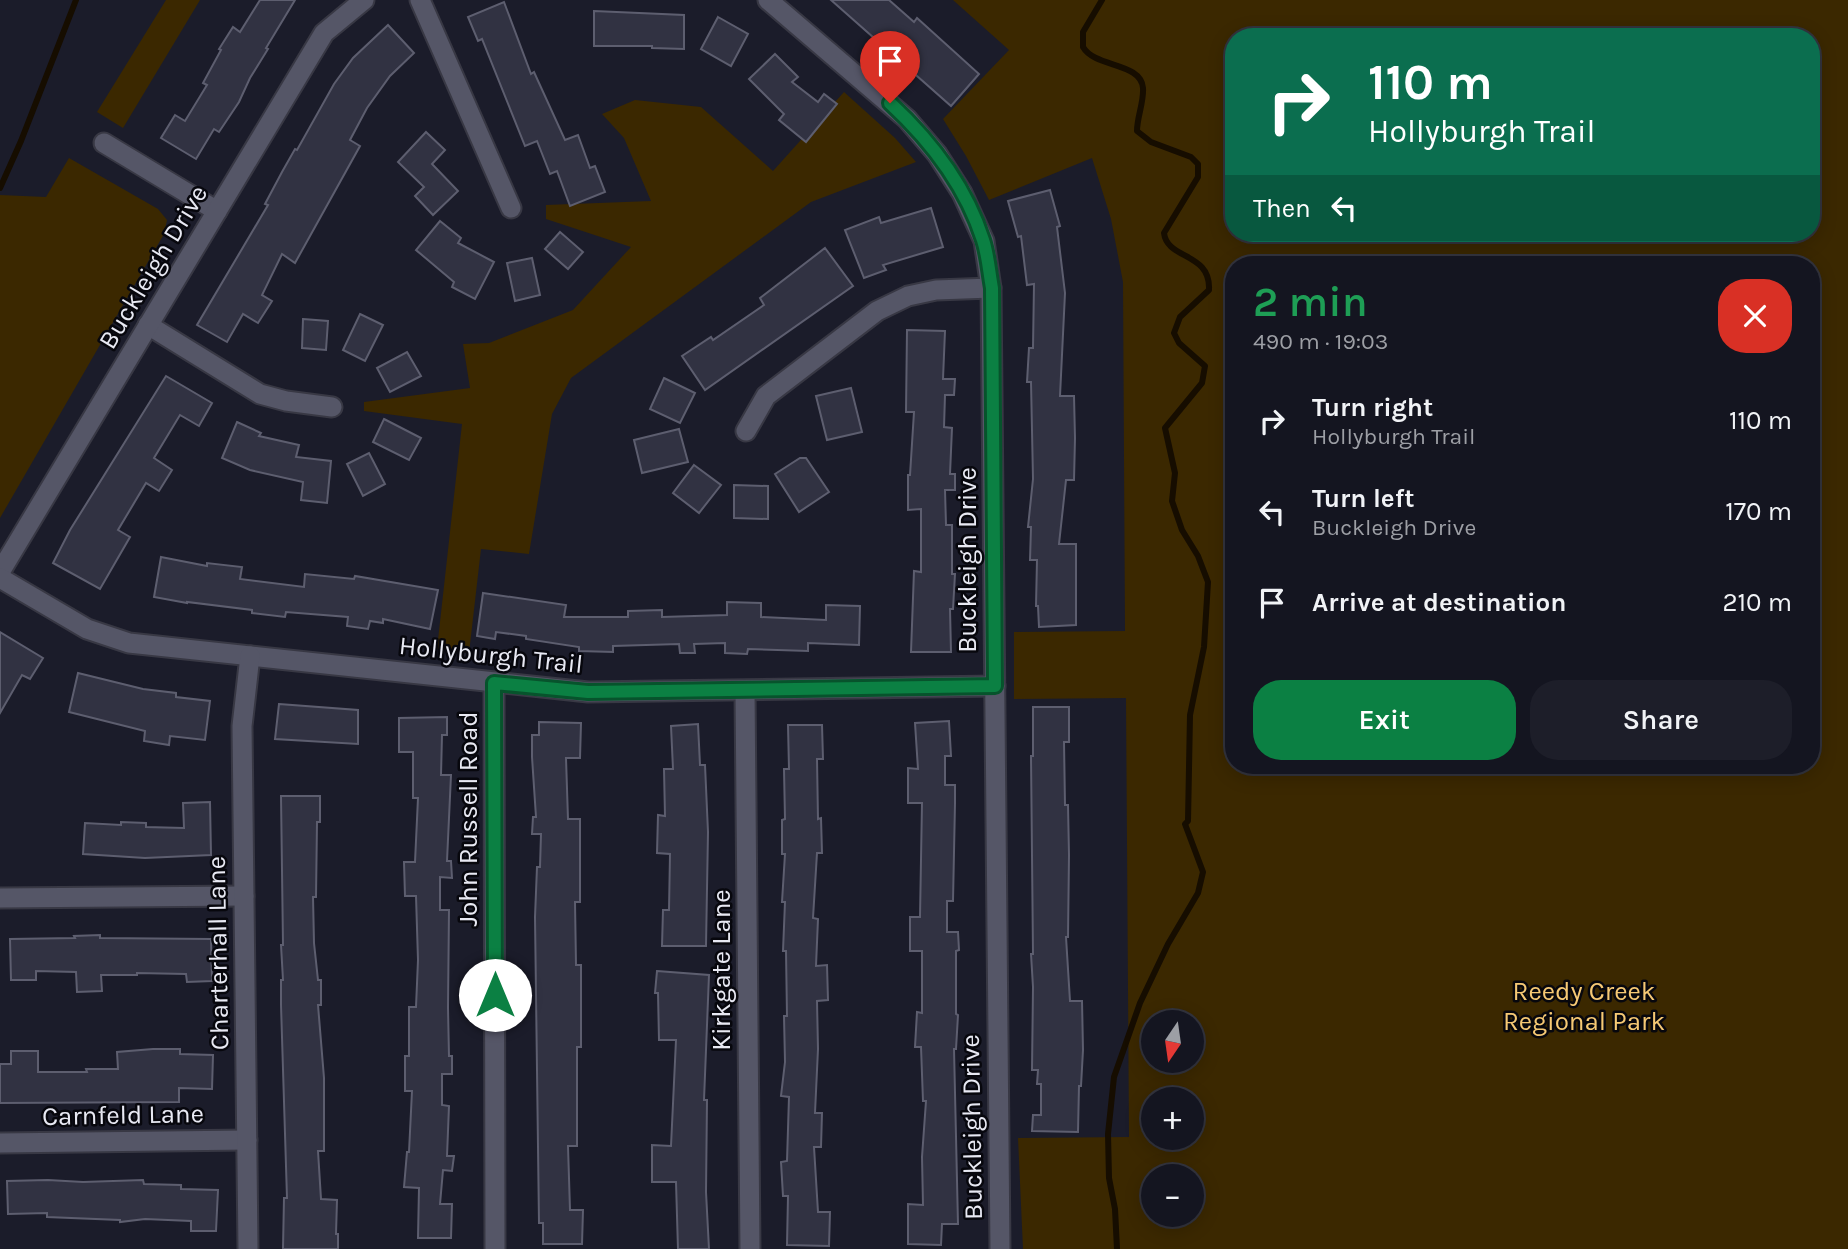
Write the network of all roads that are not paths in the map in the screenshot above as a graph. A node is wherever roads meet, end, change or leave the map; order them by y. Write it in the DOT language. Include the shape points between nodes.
graph roads {
  1 [pos="364,0"];
  2 [pos="420,0"];
  3 [pos="768,0"];
  4 [pos="104,144"];
  5 [pos="511,208"];
  6 [pos="217,211"];
  7 [pos="992,288"];
  8 [pos="148,325"];
  9 [pos="332,407"];
  10 [pos="746,431"];
  11 [pos="0,575"];
  12 [pos="250,656"];
  13 [pos="494,683"];
  14 [pos="995,686"];
  15 [pos="745,691"];
  16 [pos="244,897"];
  17 [pos="0,898"];
  18 [pos="247,1140"];
  19 [pos="0,1143"];
  20 [pos="248,1249"];
  21 [pos="495,1249"];
  22 [pos="750,1249"];
  23 [pos="1000,1249"];
  1 -- 6 [label="street, Buckleigh Drive" via="324,33"];
  2 -- 5 [label="street"];
  3 -- 7 [label="street, Buckleigh Drive" via="899,111 937,154 984,241"];
  4 -- 6 [label="street"];
  6 -- 8 [label="street, Buckleigh Drive"];
  7 -- 10 [label="street" via="936,290 908,296 877,311 766,396"];
  7 -- 14 [label="street, Buckleigh Drive"];
  8 -- 9 [label="street" via="260,394"];
  8 -- 11 [label="street, Buckleigh Drive"];
  11 -- 12 [label="street, Hollyburgh Trail" via="87,629 129,643"];
  12 -- 13 [label="street, Hollyburgh Trail"];
  12 -- 16 [label="street, Charterhall Lane" via="242,726"];
  13 -- 15 [label="street, Hollyburgh Trail" via="588,692"];
  13 -- 21 [label="street, John Russell Road"];
  14 -- 15 [label="street, Hollyburgh Trail"];
  14 -- 23 [label="street, Buckleigh Drive"];
  15 -- 22 [label="street, Kirkgate Lane"];
  16 -- 17 [label="street"];
  16 -- 18 [label="street, Charterhall Lane"];
  18 -- 19 [label="street, Carnfeld Lane"];
  18 -- 20 [label="street, Charterhall Lane"];
}
